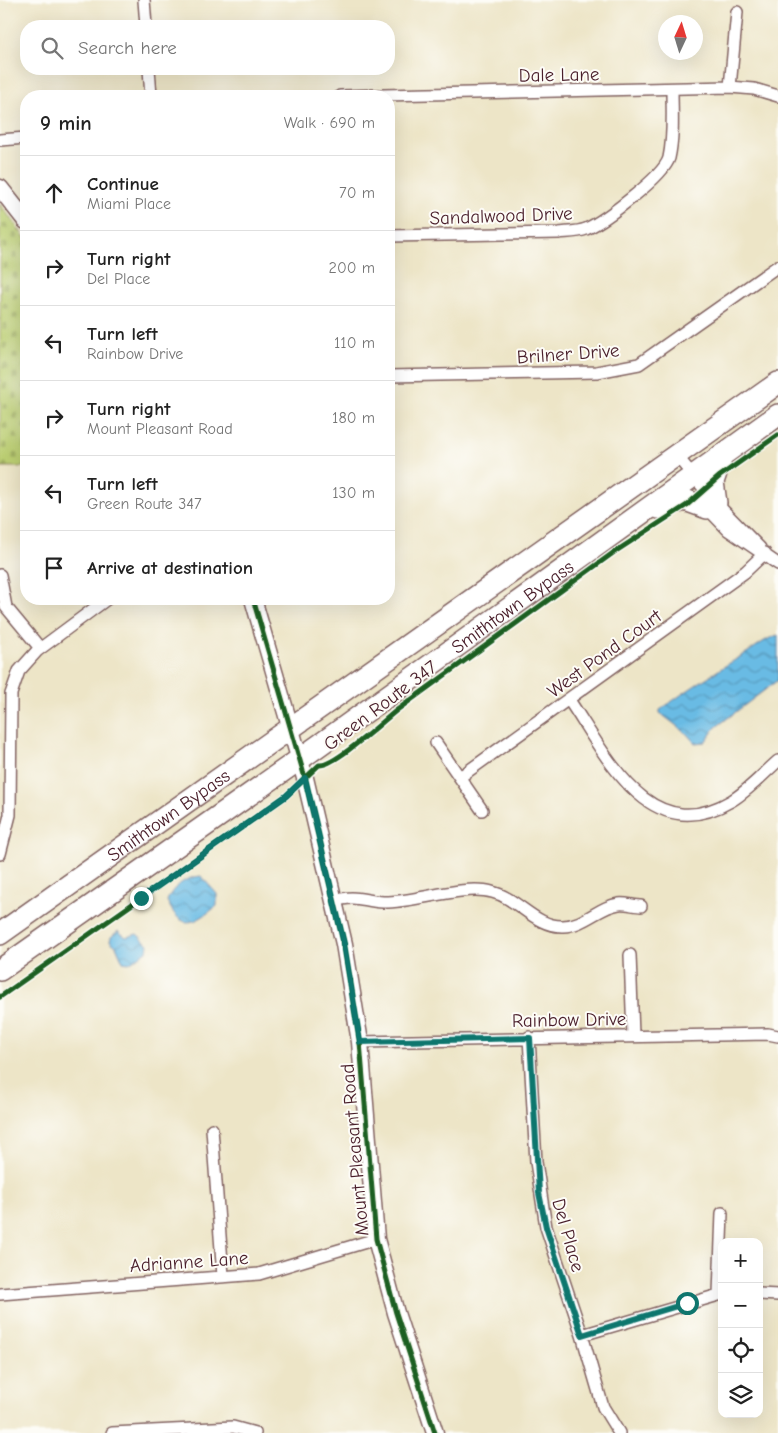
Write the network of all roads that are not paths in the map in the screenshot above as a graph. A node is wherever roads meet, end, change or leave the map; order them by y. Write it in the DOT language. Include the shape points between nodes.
graph roads {
  1 [pos="144,0"];
  2 [pos="737,12"];
  3 [pos="146,20"];
  4 [pos="149,75"];
  5 [pos="730,87"];
  6 [pos="672,89"];
  7 [pos="151,90"];
  8 [pos="395,95"];
  9 [pos="778,96"];
  10 [pos="20,138"];
  11 [pos="0,140"];
  12 [pos="0,188"];
  13 [pos="20,213"];
  14 [pos="395,236"];
  15 [pos="778,266"];
  16 [pos="395,376"];
  17 [pos="778,383"];
  18 [pos="778,415"];
  19 [pos="722,455"];
  20 [pos="673,457"];
  21 [pos="689,479"];
  22 [pos="712,506"];
  23 [pos="636,516"];
  24 [pos="765,553"];
  25 [pos="778,564"];
  26 [pos="0,575"];
  27 [pos="99,605"];
  28 [pos="255,605"];
  29 [pos="40,648"];
  30 [pos="569,700"];
  31 [pos="292,728"];
  32 [pos="436,743"];
  33 [pos="300,759"];
  34 [pos="778,761"];
  35 [pos="460,777"];
  36 [pos="482,810"];
  37 [pos="0,854"];
  38 [pos="334,900"];
  39 [pos="641,906"];
  40 [pos="0,934"];
  41 [pos="630,955"];
  42 [pos="0,970"];
  43 [pos="633,1035"];
  44 [pos="778,1036"];
  45 [pos="530,1038"];
  46 [pos="360,1042"];
  47 [pos="212,1129"];
  48 [pos="722,1212"];
  49 [pos="376,1239"];
  50 [pos="223,1276"];
  51 [pos="720,1283"];
  52 [pos="0,1294"];
  53 [pos="763,1294"];
  54 [pos="718,1295"];
  55 [pos="778,1295"];
  56 [pos="582,1335"];
  57 [pos="112,1433"];
  58 [pos="256,1433"];
  59 [pos="435,1433"];
  60 [pos="619,1433"];
  1 -- 3 [label="street"];
  2 -- 5 [label="street"];
  4 -- 7 [label="street"];
  5 -- 6 [label="street, Dale Lane"];
  5 -- 9 [label="street, Dale Lane"];
  6 -- 8 [label="street, Dale Lane"];
  6 -- 14 [label="street, Sandalwood Drive" via="673,131 668,160 654,179 585,229 559,233"];
  10 -- 11 [label="street"];
  12 -- 13 [label="street"];
  15 -- 16 [label="street, Brilner Drive" via="639,364 597,372"];
  17 -- 20 [label="highway, Smithtown Bypass"];
  18 -- 19 [label="highway, Smithtown Bypass"];
  19 -- 21 [label="highway, Smithtown Bypass"];
  19 -- 22 [label="highway" via="713,482"];
  20 -- 21 [label="street"];
  20 -- 31 [label="highway, Smithtown Bypass"];
  21 -- 22 [label="street"];
  21 -- 23 [label="highway, Smithtown Bypass"];
  22 -- 23 [label="highway" via="685,500"];
  22 -- 24 [label="street"];
  23 -- 33 [label="highway, Smithtown Bypass"];
  24 -- 25 [label="street"];
  24 -- 30 [label="street, West Pond Court" via="745,572"];
  26 -- 29 [label="street" via="6,607"];
  27 -- 29 [label="street"];
  28 -- 31 [label="street, Mount Pleasant Road"];
  29 -- 37 [label="street" via="19,671 11,694 10,815"];
  30 -- 34 [label="street" via="631,788 656,808 695,815 712,811 734,800"];
  30 -- 35 [label="street, West Pond Court"];
  31 -- 33 [label="street, Mount Pleasant Road"];
  31 -- 40 [label="highway, Smithtown Bypass"];
  32 -- 35 [label="street"];
  33 -- 38 [label="street, Mount Pleasant Road"];
  33 -- 42 [label="highway, Smithtown Bypass"];
  35 -- 36 [label="street"];
  38 -- 39 [label="street" via="356,896 383,902 492,891 548,924 563,926 579,923 619,904"];
  38 -- 46 [label="street, Mount Pleasant Road"];
  41 -- 43 [label="street"];
  43 -- 44 [label="street, Rainbow Drive"];
  43 -- 45 [label="street, Rainbow Drive"];
  45 -- 46 [label="street, Rainbow Drive"];
  45 -- 56 [label="street, Del Place" via="539,1193 546,1227"];
  46 -- 49 [label="street, Mount Pleasant Road"];
  47 -- 50 [label="street"];
  48 -- 51 [label="street"];
  49 -- 50 [label="street, Adrianne Lane" via="259,1274"];
  49 -- 59 [label="street, Mount Pleasant Road" via="396,1314"];
  50 -- 52 [label="street, Adrianne Lane"];
  53 -- 55 [label="street"];
  54 -- 56 [label="street"];
  56 -- 60 [label="street, Del Place" via="603,1407"];
  57 -- 58 [label="street" via="233,1427"];
}
